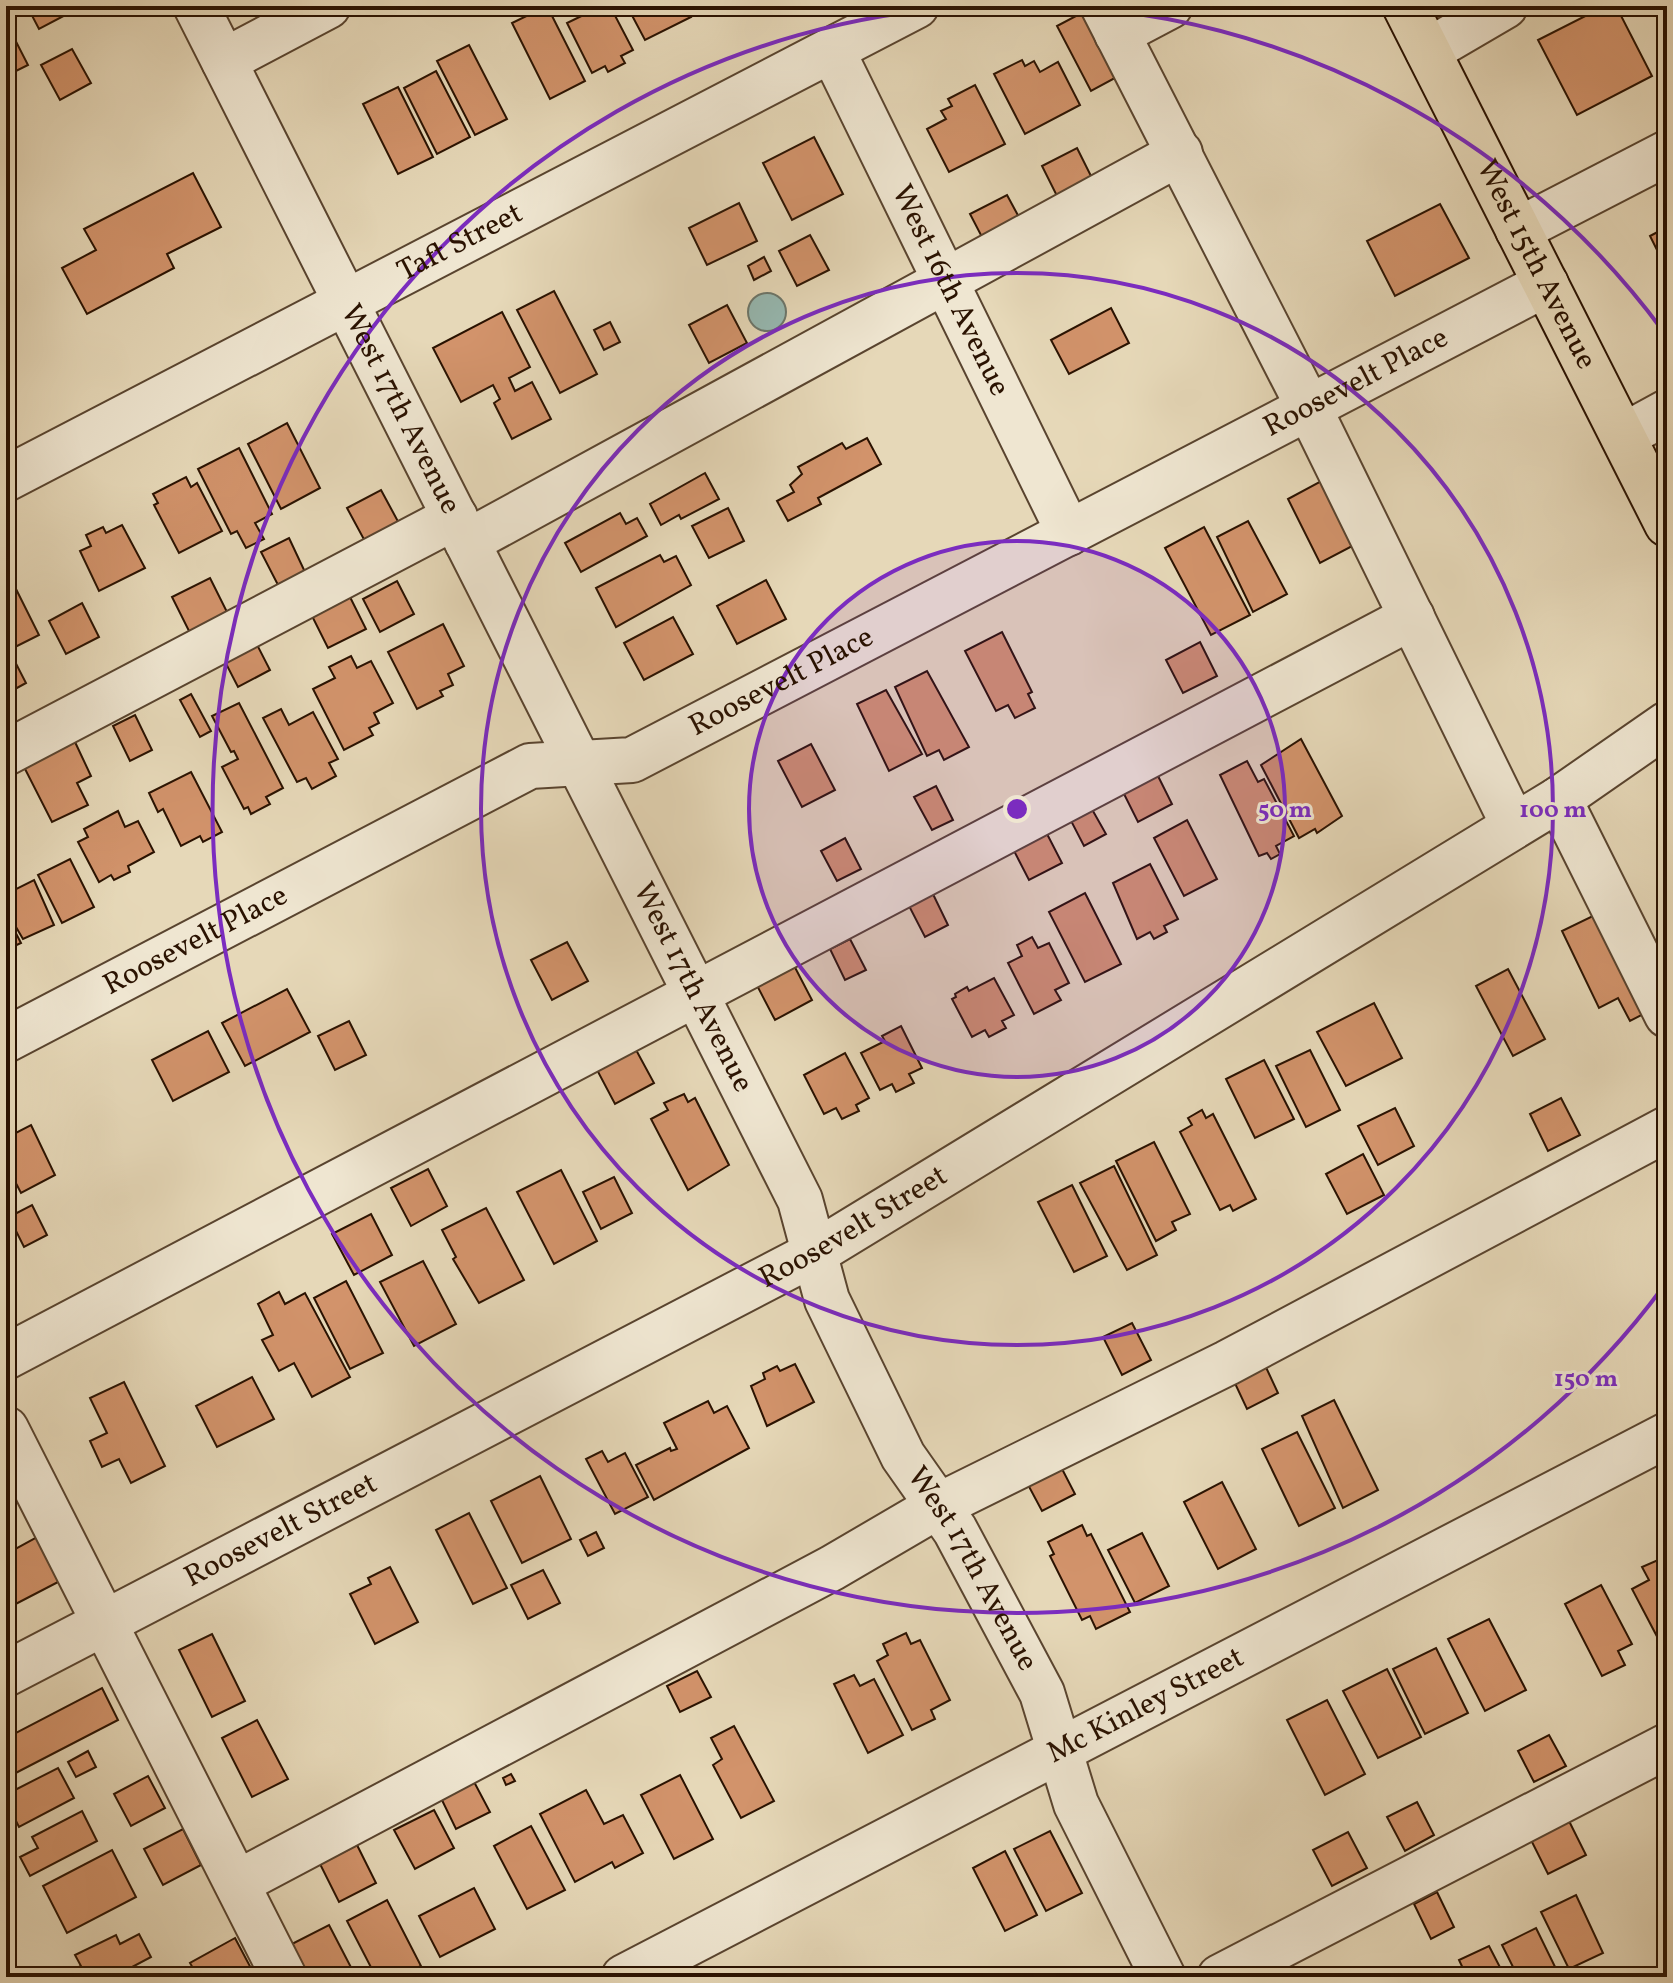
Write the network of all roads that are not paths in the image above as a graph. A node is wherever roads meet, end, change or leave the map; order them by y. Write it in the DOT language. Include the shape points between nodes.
graph roads {
  1 [pos="196,6"];
  2 [pos="328,6"];
  3 [pos="916,6"];
  4 [pos="1170,6"];
  5 [pos="1405,6"];
  6 [pos="1505,6"];
  7 [pos="1110,20"];
  8 [pos="832,50"];
  9 [pos="1428,51"];
  10 [pos="224,61"];
  11 [pos="1180,153"];
  12 [pos="1667,153"];
  13 [pos="1518,230"];
  14 [pos="945,281"];
  15 [pos="1546,284"];
  16 [pos="346,302"];
  17 [pos="1308,406"];
  18 [pos="1667,412"];
  19 [pos="1623,436"];
  20 [pos="6,479"];
  21 [pos="1667,524"];
  22 [pos="461,529"];
  23 [pos="1069,533"];
  24 [pos="1412,617"];
  25 [pos="1667,724"];
  26 [pos="6,753"];
  27 [pos="580,765"];
  28 [pos="1559,799"];
  29 [pos="1514,826"];
  30 [pos="695,991"];
  31 [pos="1667,1015"];
  32 [pos="6,1040"];
  33 [pos="1667,1129"];
  34 [pos="813,1254"];
  35 [pos="6,1357"];
  36 [pos="6,1429"];
  37 [pos="1667,1435"];
  38 [pos="938,1506"];
  39 [pos="104,1622"];
  40 [pos="6,1674"];
  41 [pos="1667,1746"];
  42 [pos="1060,1749"];
  43 [pos="237,1883"];
  44 [pos="284,1977"];
  45 [pos="624,1977"];
  46 [pos="1163,1977"];
  47 [pos="1220,1977"];
  1 -- 10 [label="street, West 17th Avenue"];
  2 -- 10 [label="street"];
  3 -- 8 [label="street, Taft Street"];
  4 -- 7 [label="street"];
  5 -- 9 [label="main road, West 15th Avenue"];
  6 -- 9 [label="street"];
  7 -- 11 [label="street"];
  8 -- 14 [label="street, West 16th Avenue"];
  8 -- 16 [label="street, Taft Street"];
  9 -- 13 [label="main road, West 15th Avenue"];
  10 -- 16 [label="street, West 17th Avenue"];
  11 -- 14 [label="street"];
  11 -- 17 [label="street"];
  12 -- 13 [label="street"];
  13 -- 15 [label="main road, West 15th Avenue"];
  14 -- 22 [label="street"];
  14 -- 23 [label="street, West 16th Avenue"];
  15 -- 17 [label="street, Roosevelt Place"];
  15 -- 19 [label="main road, West 15th Avenue"];
  16 -- 20 [label="street, Taft Street"];
  16 -- 22 [label="street, West 17th Avenue"];
  17 -- 23 [label="street, Roosevelt Place"];
  17 -- 24 [label="street"];
  18 -- 19 [label="street"];
  19 -- 21 [label="main road, West 15th Avenue"];
  22 -- 26 [label="street"];
  22 -- 27 [label="street, West 17th Avenue"];
  23 -- 27 [label="street, Roosevelt Place" via="632,760"];
  24 -- 29 [label="street"];
  24 -- 30 [label="street"];
  25 -- 28 [label="street, Roosevelt Street"];
  27 -- 30 [label="street, West 17th Avenue"];
  27 -- 32 [label="street, Roosevelt Place" via="530,766"];
  28 -- 29 [label="street, Roosevelt Street"];
  28 -- 31 [label="street"];
  29 -- 34 [label="street, Roosevelt Street"];
  30 -- 34 [label="street, West 17th Avenue" via="800,1200"];
  30 -- 35 [label="street"];
  33 -- 38 [label="street" via="1227,1363"];
  34 -- 38 [label="street, West 17th Avenue" via="827,1300 903,1456"];
  34 -- 39 [label="street, Roosevelt Street"];
  36 -- 39 [label="street"];
  37 -- 42 [label="street, Mc Kinley Street"];
  38 -- 42 [label="street, West 17th Avenue" via="1042,1693"];
  38 -- 43 [label="street" via="832,1568"];
  39 -- 40 [label="street, Roosevelt Street"];
  39 -- 43 [label="street"];
  41 -- 47 [label="street"];
  42 -- 45 [label="street, Mc Kinley Street"];
  42 -- 46 [label="street, West 17th Avenue" via="1076,1804"];
  43 -- 44 [label="street"];
}
